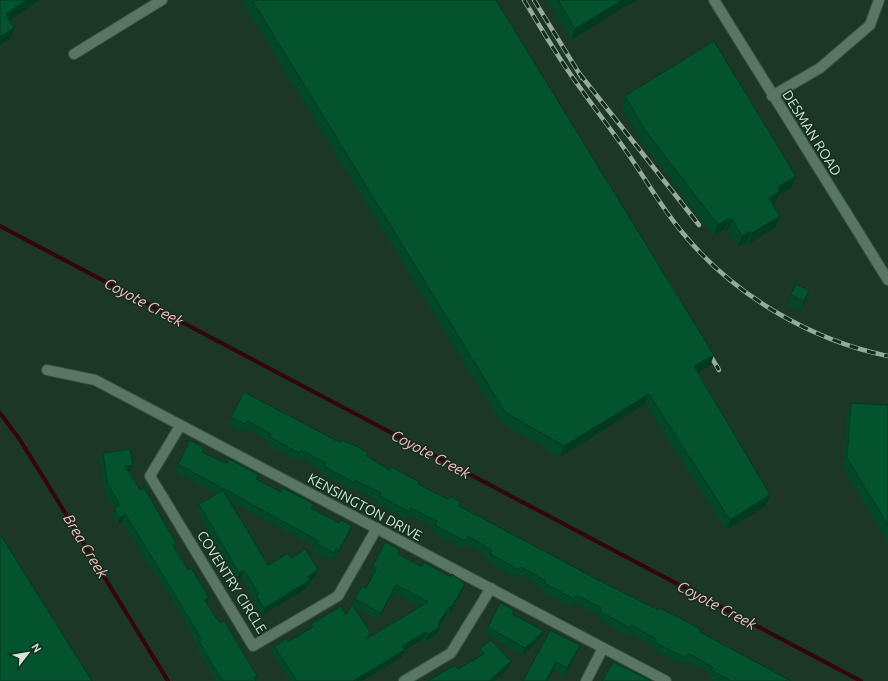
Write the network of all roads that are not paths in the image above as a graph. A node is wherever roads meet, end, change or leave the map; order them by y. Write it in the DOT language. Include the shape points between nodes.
graph roads {
  1 [pos="162,0"];
  2 [pos="714,0"];
  3 [pos="878,0"];
  4 [pos="74,54"];
  5 [pos="772,96"];
  6 [pos="888,280"];
  7 [pos="47,370"];
  8 [pos="180,426"];
  9 [pos="377,528"];
  10 [pos="491,588"];
  11 [pos="603,648"];
  12 [pos="404,681"];
  13 [pos="586,681"];
  14 [pos="666,681"];
  1 -- 4 [label="street"];
  2 -- 5 [label="street, DESMAN ROAD"];
  3 -- 5 [label="street" via="870,25 820,68"];
  5 -- 6 [label="street, DESMAN ROAD"];
  7 -- 8 [label="street, KENSINGTON DRIVE" via="95,380"];
  8 -- 9 [label="street, KENSINGTON DRIVE"];
  8 -- 9 [label="street, COVENTRY CIRCLE" via="150,476 253,646 338,596"];
  9 -- 10 [label="street, KENSINGTON DRIVE"];
  10 -- 11 [label="street, KENSINGTON DRIVE"];
  10 -- 12 [label="street" via="451,653"];
  11 -- 13 [label="street"];
  11 -- 14 [label="street, KENSINGTON DRIVE"];
}
